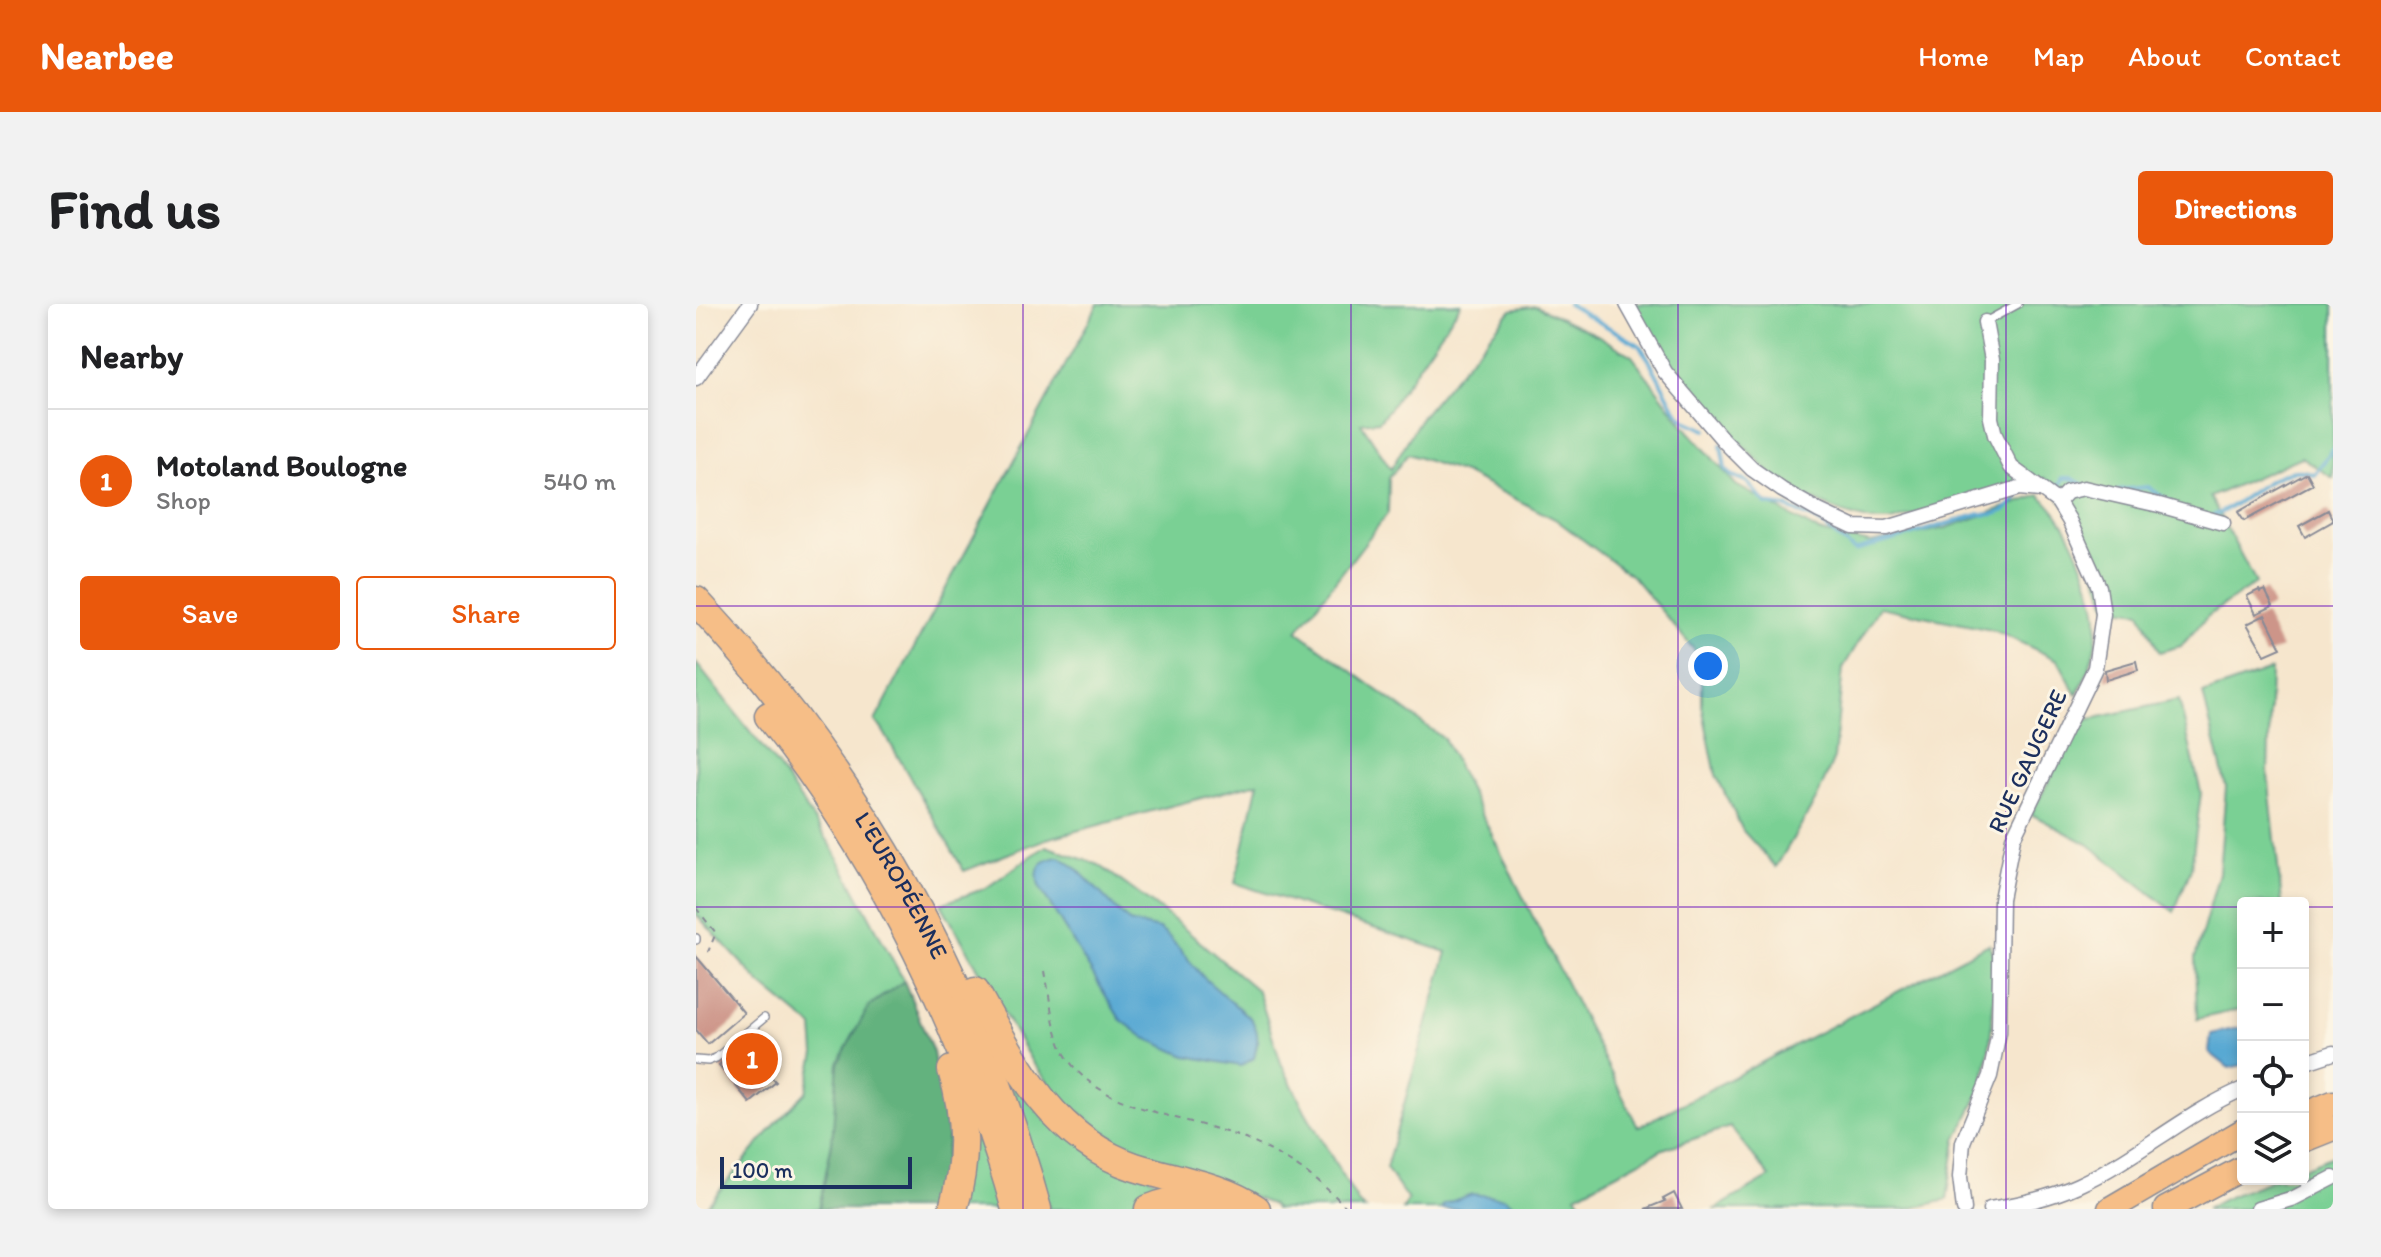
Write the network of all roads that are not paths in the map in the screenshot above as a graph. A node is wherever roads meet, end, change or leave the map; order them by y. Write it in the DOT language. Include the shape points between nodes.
graph roads {
  1 [pos="750,304"];
  2 [pos="1627,304"];
  3 [pos="2018,304"];
  4 [pos="1985,322"];
  5 [pos="696,378"];
  6 [pos="2040,490"];
  7 [pos="2058,502"];
  8 [pos="2223,523"];
  9 [pos="696,601"];
  10 [pos="696,629"];
  11 [pos="848,811"];
  12 [pos="764,1018"];
  13 [pos="2333,1053"];
  14 [pos="696,1060"];
  15 [pos="2309,1061"];
  16 [pos="2333,1091"];
  17 [pos="2237,1092"];
  18 [pos="2309,1101"];
  19 [pos="2333,1103"];
  20 [pos="2308,1113"];
  21 [pos="2333,1128"];
  22 [pos="2237,1135"];
  23 [pos="2309,1138"];
  24 [pos="2333,1145"];
  25 [pos="2237,1146"];
  26 [pos="2309,1153"];
  27 [pos="2237,1171"];
  28 [pos="2333,1178"];
  29 [pos="2309,1183"];
  30 [pos="2237,1184"];
  31 [pos="2304,1185"];
  32 [pos="953,1209"];
  33 [pos="1016,1209"];
  34 [pos="1037,1209"];
  35 [pos="1149,1209"];
  36 [pos="1231,1209"];
  37 [pos="1256,1209"];
  38 [pos="1964,1209"];
  39 [pos="1990,1209"];
  40 [pos="2110,1209"];
  41 [pos="2118,1209"];
  42 [pos="2166,1209"];
  43 [pos="2183,1209"];
  44 [pos="2258,1209"];
  1 -- 5 [label="street"];
  2 -- 6 [label="street" via="1665,372 1752,469 1853,527 1887,528 2019,488"];
  3 -- 4 [label="lane"];
  4 -- 6 [label="street, RUE GAUGERE" via="1995,435 2011,467"];
  6 -- 7 [label="street, RUE GAUGERE"];
  7 -- 8 [label="street" via="2067,492 2084,488"];
  7 -- 38 [label="street, RUE GAUGERE" via="2099,587 2102,631 2095,668 2008,857 2001,899 1999,1032 1990,1076 1963,1142"];
  9 -- 11 [label="highway, L'EUROPÉENNE" via="770,687"];
  10 -- 11 [label="highway, L'EUROPÉENNE"];
  11 -- 32 [label="highway" via="955,1077 965,1139"];
  11 -- 33 [label="highway, L'EUROPÉENNE" via="971,1074"];
  11 -- 34 [label="highway, L'EUROPÉENNE" via="905,886 951,975 1003,1101"];
  11 -- 37 [label="highway" via="912,878 1021,1069 1053,1113 1085,1142 1115,1159 1226,1193"];
  12 -- 14 [label="lane" via="716,1058"];
  13 -- 15 [label="street"];
  16 -- 18 [label="highway"];
  17 -- 39 [label="street" via="2080,1185"];
  19 -- 20 [label="highway"];
  21 -- 23 [label="highway"];
  22 -- 40 [label="highway"];
  24 -- 26 [label="highway"];
  25 -- 41 [label="highway"];
  27 -- 42 [label="highway"];
  28 -- 29 [label="street"];
  30 -- 43 [label="highway"];
  31 -- 44 [label="street"];
  35 -- 36 [label="highway" via="1191,1201"];
}
